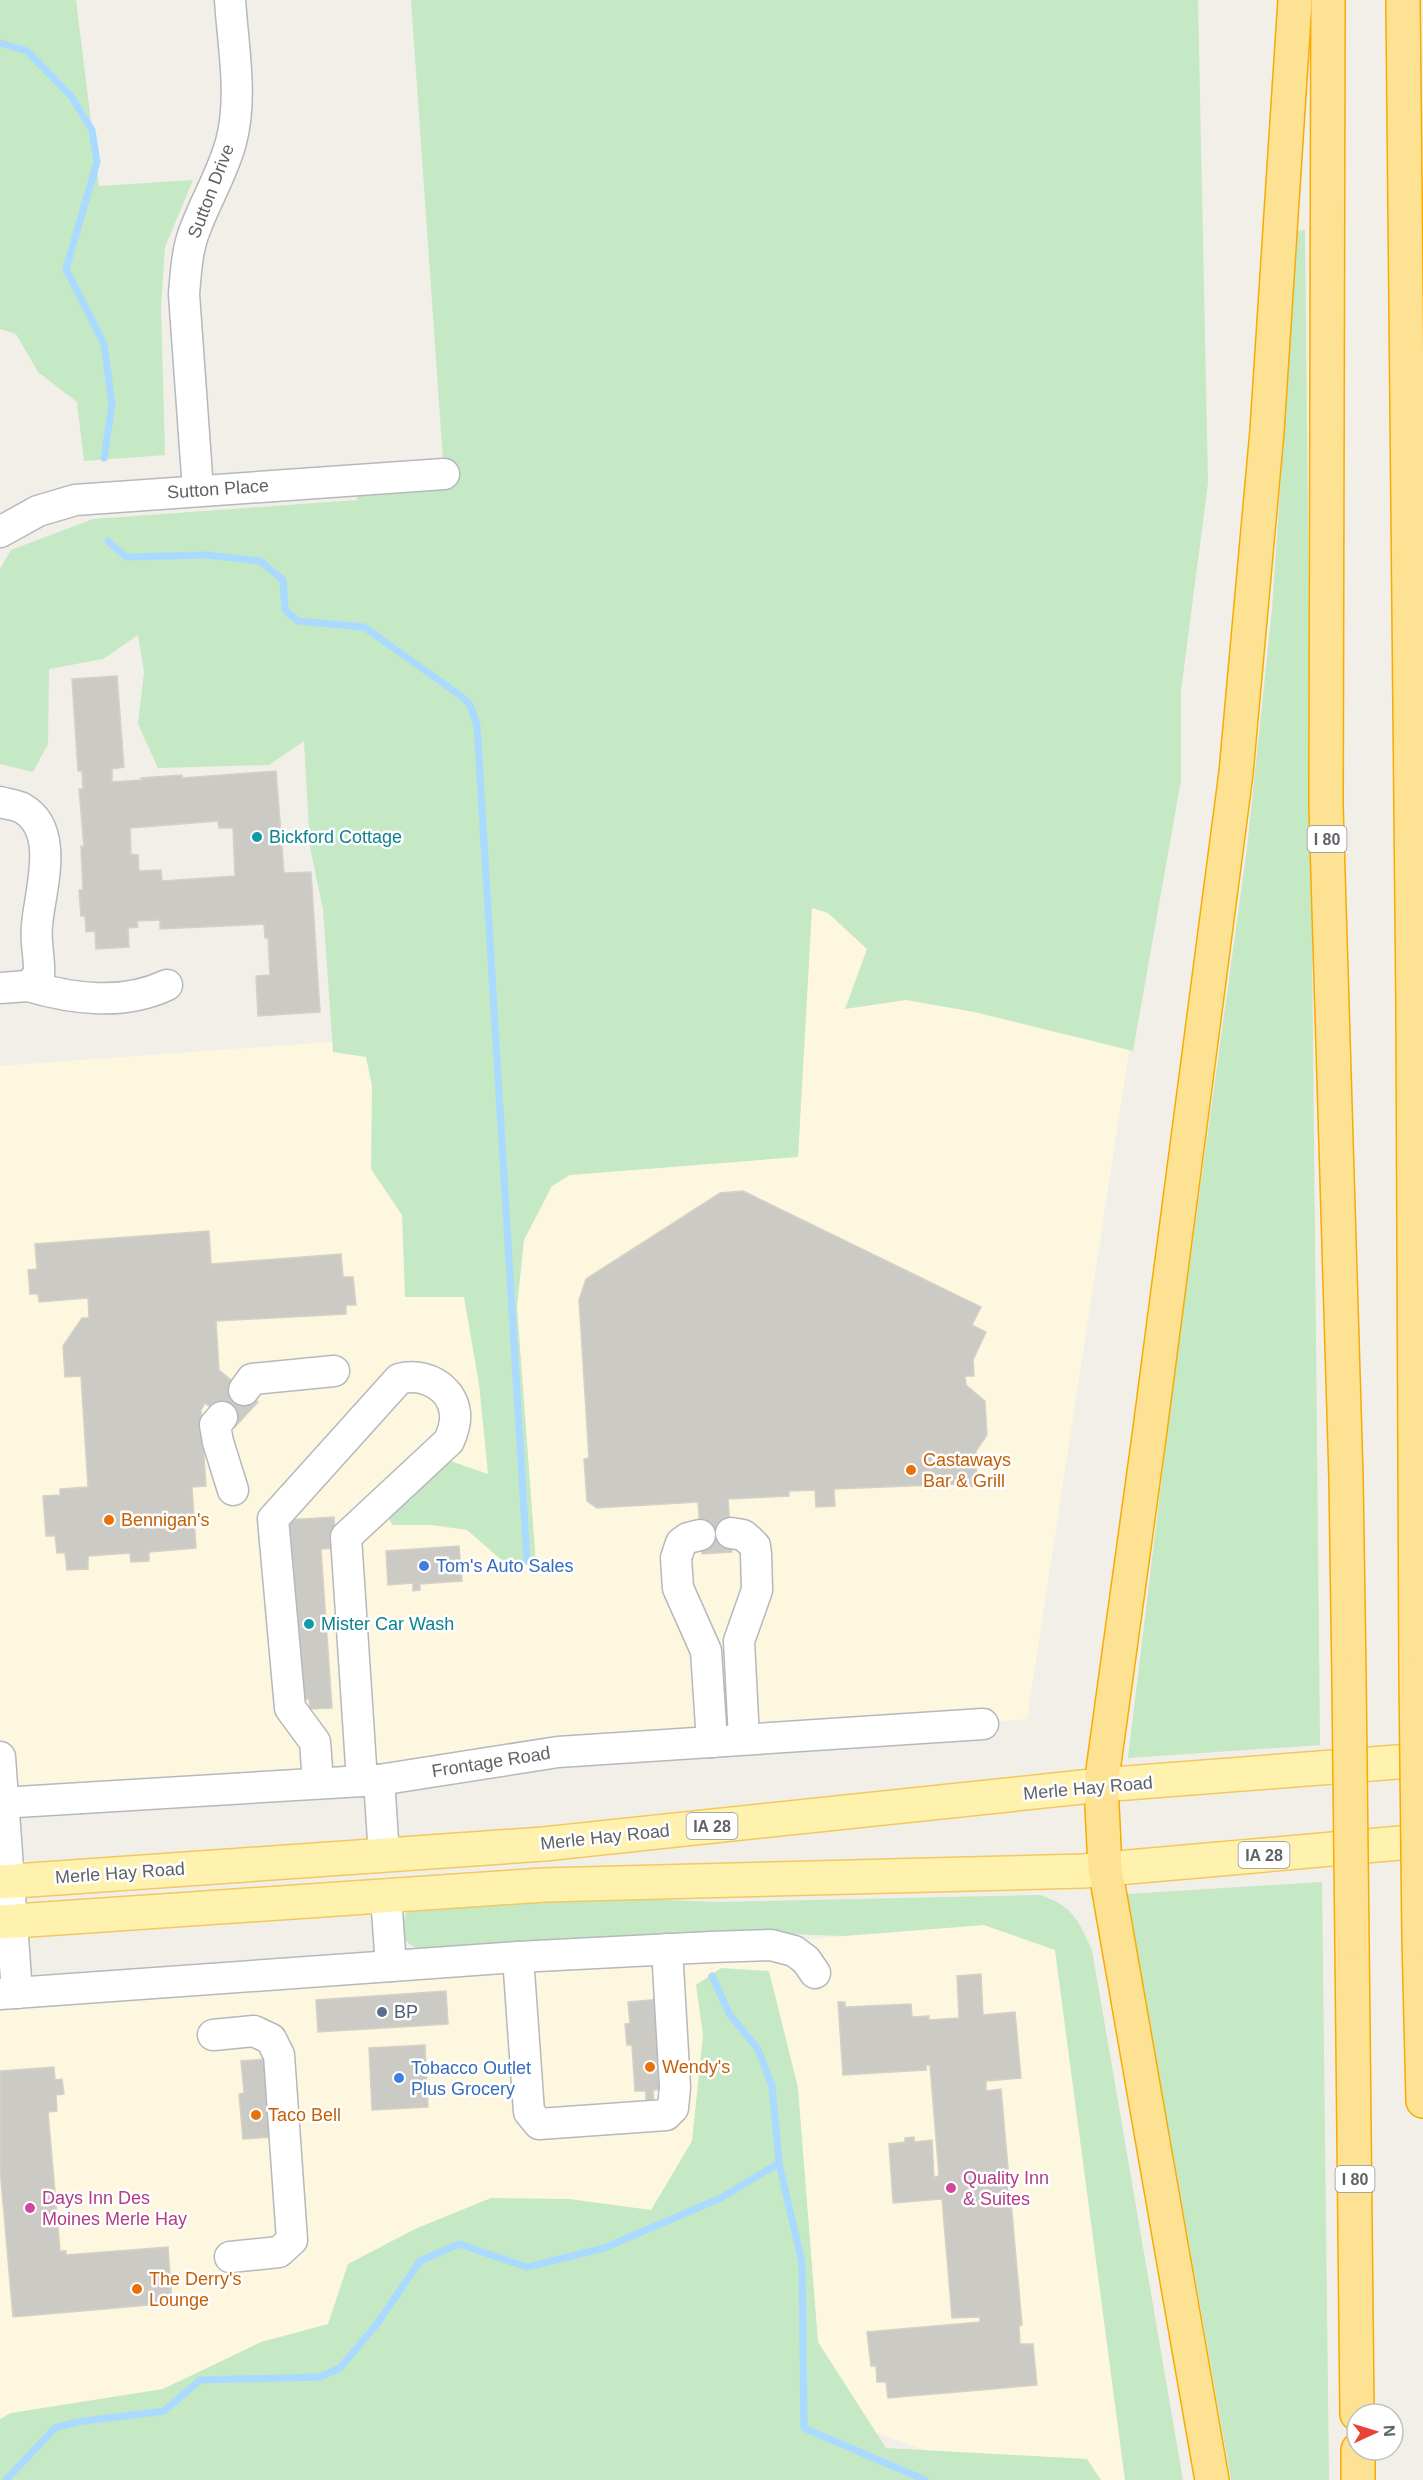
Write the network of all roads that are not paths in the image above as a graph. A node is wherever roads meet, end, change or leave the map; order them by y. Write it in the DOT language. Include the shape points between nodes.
graph roads {
  1 [pos="230,0"];
  2 [pos="1295,0"];
  3 [pos="1328,0"];
  4 [pos="1402,0"];
  5 [pos="444,474"];
  6 [pos="198,490"];
  7 [pos="2,526"];
  8 [pos="0,802"];
  9 [pos="166,985"];
  10 [pos="14,987"];
  11 [pos="334,1371"];
  12 [pos="244,1390"];
  13 [pos="222,1417"];
  14 [pos="233,1490"];
  15 [pos="731,1533"];
  16 [pos="700,1535"];
  17 [pos="983,1724"];
  18 [pos="744,1739"];
  19 [pos="712,1742"];
  20 [pos="0,1757"];
  21 [pos="1423,1760"];
  22 [pos="370,1780"];
  23 [pos="318,1782"];
  24 [pos="1101,1785"];
  25 [pos="2,1802"];
  26 [pos="1423,1841"];
  27 [pos="384,1855"];
  28 [pos="1105,1868"];
  29 [pos="4,1881"];
  30 [pos="386,1897"];
  31 [pos="6,1922"];
  32 [pos="667,1949"];
  33 [pos="518,1957"];
  34 [pos="391,1966"];
  35 [pos="814,1973"];
  36 [pos="8,1994"];
  37 [pos="213,2035"];
  38 [pos="1423,2101"];
  39 [pos="230,2257"];
  40 [pos="1357,2402"];
  41 [pos="1358,2462"];
  42 [pos="1212,2480"];
  43 [pos="1358,2480"];
  1 -- 6 [label="street, Sutton Drive" via="236,80 232,140 195,229 186,262 184,294"];
  2 -- 24 [label="highway" via="1267,431 1236,773"];
  3 -- 40 [label="highway, I 80, bridge" via="1326,806 1345,1455"];
  4 -- 38 [label="highway, bridge"];
  5 -- 6 [label="street, Sutton Place"];
  6 -- 7 [label="street, Sutton Place" via="75,500"];
  8 -- 10 [label="street" via="23,808 46,842 36,933 39,975"];
  9 -- 10 [label="street" via="149,993 80,998"];
  11 -- 12 [label="street" via="266,1376 252,1379"];
  13 -- 14 [label="street" via="215,1425"];
  15 -- 18 [label="street" via="749,1540 756,1554 757,1590 739,1641"];
  16 -- 19 [label="street" via="681,1543 676,1558 678,1588 706,1650"];
  17 -- 18 [label="street, Frontage Road"];
  18 -- 19 [label="street, Frontage Road"];
  19 -- 22 [label="street, Frontage Road" via="558,1752"];
  20 -- 25 [label="street"];
  21 -- 24 [label="main road, Merle Hay Road / IA 28"];
  22 -- 23 [label="street, Frontage Road"];
  22 -- 23 [label="street" via="346,1537 449,1441 455,1421 452,1403 431,1380 411,1376 399,1380 273,1519 290,1708 315,1742"];
  22 -- 27 [label="street"];
  23 -- 25 [label="street, Frontage Road"];
  24 -- 27 [label="main road, Merle Hay Road / IA 28" via="544,1844"];
  24 -- 28 [label="highway"];
  25 -- 29 [label="street"];
  26 -- 28 [label="main road, IA 28"];
  27 -- 29 [label="main road, Merle Hay Road / IA 28"];
  28 -- 30 [label="main road, IA 28" via="543,1886"];
  28 -- 42 [label="highway"];
  29 -- 31 [label="street"];
  30 -- 31 [label="main road, IA 28"];
  30 -- 34 [label="street"];
  31 -- 36 [label="street"];
  32 -- 33 [label="street"];
  32 -- 33 [label="street" via="673,2108 666,2115 539,2124 529,2112"];
  32 -- 35 [label="street" via="771,1945 794,1951"];
  33 -- 34 [label="street"];
  34 -- 36 [label="street"];
  37 -- 39 [label="street" via="254,2031 271,2038 279,2055 292,2240 279,2252"];
  41 -- 43 [label="highway"];
}
